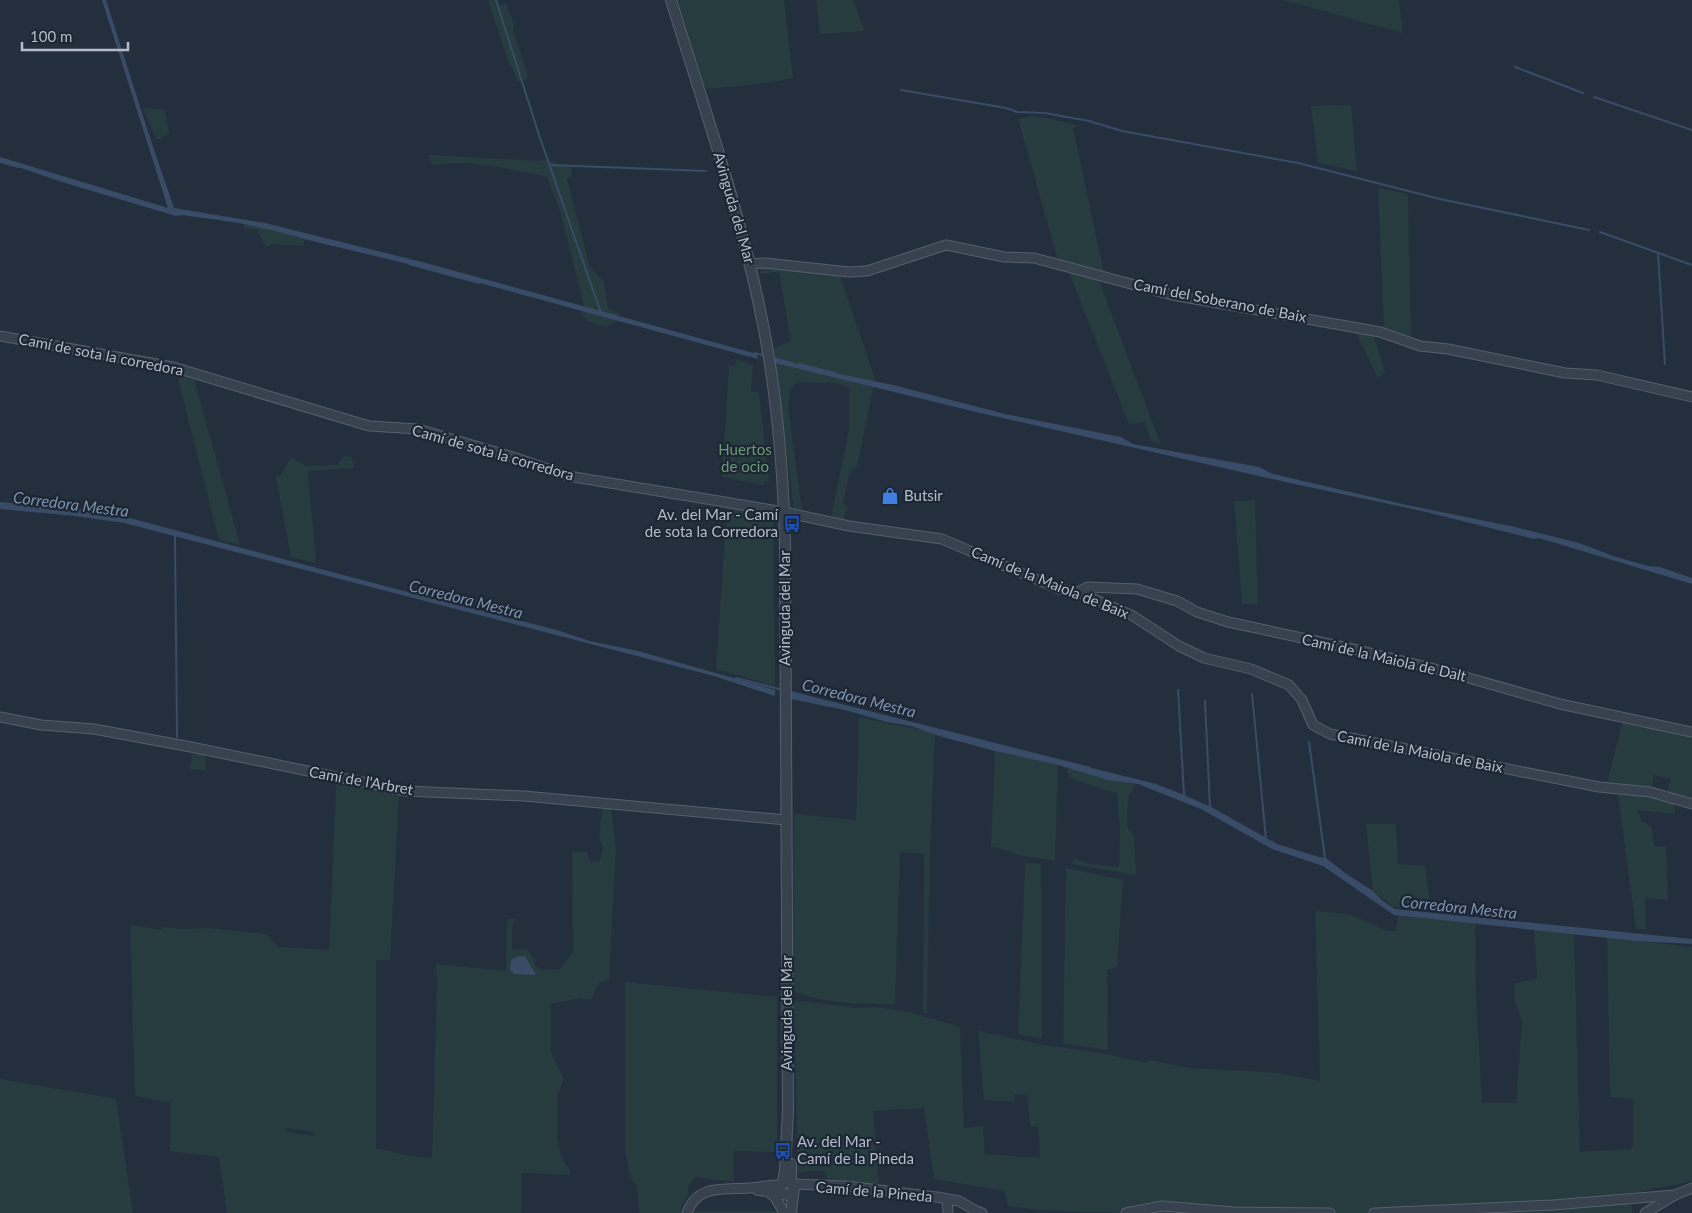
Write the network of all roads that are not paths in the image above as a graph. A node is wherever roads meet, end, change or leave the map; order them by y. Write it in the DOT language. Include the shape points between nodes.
graph roads {
  1 [pos="671,0"];
  2 [pos="750,264"];
  3 [pos="0,336"];
  4 [pos="1692,397"];
  5 [pos="784,512"];
  6 [pos="1078,592"];
  7 [pos="0,717"];
  8 [pos="1692,732"];
  9 [pos="1692,804"];
  10 [pos="786,820"];
  11 [pos="750,1188"];
  12 [pos="787,1188"];
  13 [pos="1692,1188"];
  14 [pos="768,1192"];
  15 [pos="1674,1195"];
  16 [pos="948,1199"];
  17 [pos="687,1213"];
  18 [pos="784,1213"];
  19 [pos="789,1213"];
  20 [pos="948,1213"];
  21 [pos="982,1213"];
  22 [pos="1126,1213"];
  23 [pos="1330,1213"];
  24 [pos="1374,1213"];
  25 [pos="1645,1213"];
  1 -- 2 [label="street, Avinguda del Mar"];
  2 -- 4 [label="street, Camí del Soberano de Baix" via="867,271 946,245 1004,257 1034,258 1172,295 1380,332 1420,346 1565,373 1597,375"];
  2 -- 5 [label="street, Avinguda del Mar" via="768,351"];
  3 -- 5 [label="street, Camí de sota la corredora" via="173,367 369,426 418,429 568,476"];
  5 -- 6 [label="street, Camí de la Maiola de Baix" via="849,526 942,539 1059,590"];
  5 -- 10 [label="street, Avinguda del Mar"];
  6 -- 8 [label="street, Camí de la Maiola de Dalt" via="1088,587 1137,589 1175,600 1197,612 1228,622 1358,650 1560,704"];
  6 -- 9 [label="street, Camí de la Maiola de Baix" via="1133,616 1204,658 1251,669 1289,684 1302,700 1313,725 1330,734 1599,787 1650,792"];
  7 -- 10 [label="street, Camí de l'Arbret" via="191,747 404,791 524,796"];
  10 -- 12 [label="street, Avinguda del Mar"];
  11 -- 12 [label="street, Camí de la Pineda"];
  11 -- 14 [label="street, Camí de la Pineda"];
  11 -- 17 [label="street, Camí de la Pineda" via="705,1192 697,1197"];
  12 -- 14 [label="street, Camí de la Pineda"];
  12 -- 16 [label="street, Camí de la Pineda" via="846,1186"];
  12 -- 19 [label="street, Avinguda del Mar"];
  13 -- 15 [label="street"];
  14 -- 18 [label="street" via="782,1206"];
  15 -- 24 [label="street" via="1467,1210"];
  15 -- 25 [label="street"];
  16 -- 20 [label="street"];
  16 -- 21 [label="street, Camí de la Pineda"];
  22 -- 23 [label="street" via="1162,1206 1233,1212"];
}
